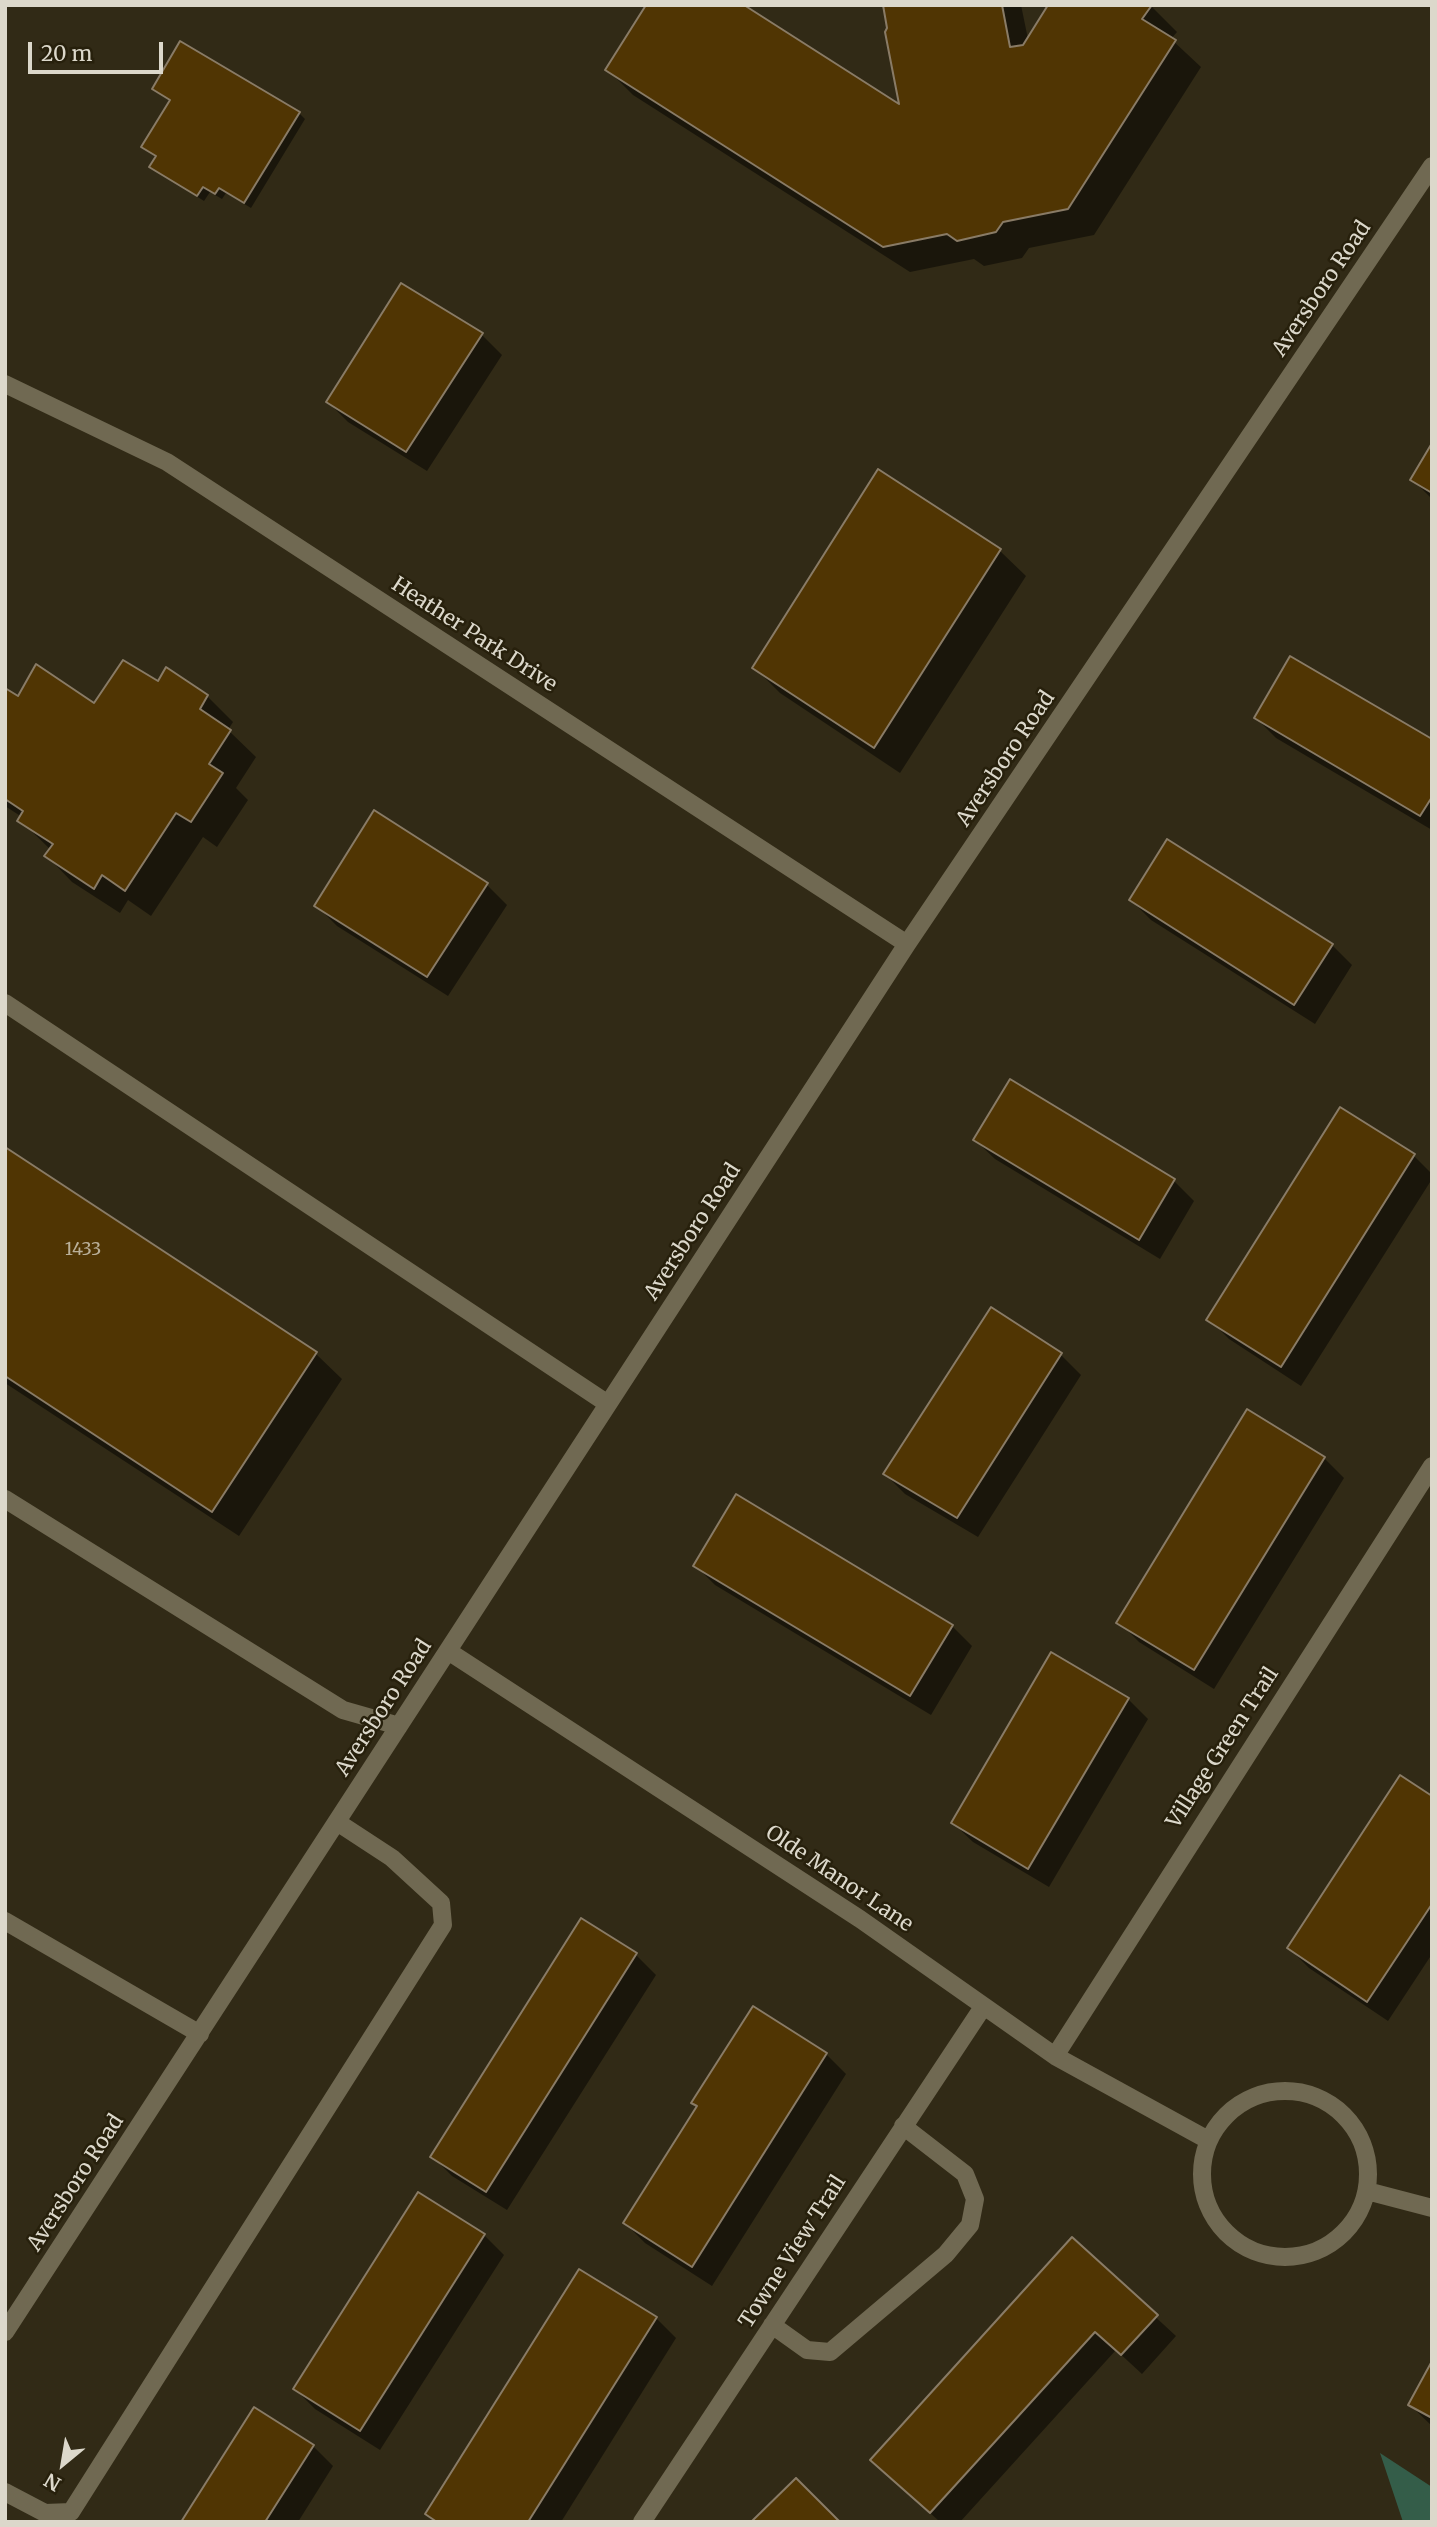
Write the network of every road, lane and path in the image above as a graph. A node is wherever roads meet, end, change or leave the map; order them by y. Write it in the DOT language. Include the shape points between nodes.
graph roads {
  1 [pos="1431,168"];
  2 [pos="5,384"];
  3 [pos="907,944"];
  4 [pos="5,1003"];
  5 [pos="608,1404"];
  6 [pos="1432,1466"];
  7 [pos="5,1499"];
  8 [pos="448,1651"];
  9 [pos="399,1726"];
  10 [pos="337,1822"];
  11 [pos="5,1921"];
  12 [pos="983,2007"];
  13 [pos="200,2034"];
  14 [pos="1055,2056"];
  15 [pos="904,2126"];
  16 [pos="1208,2140"];
  17 [pos="1367,2191"];
  18 [pos="1432,2208"];
  19 [pos="772,2325"];
  20 [pos="5,2332"];
  21 [pos="5,2492"];
  22 [pos="642,2522"];
  1 -- 3 [label="street, Aversboro Road"];
  2 -- 3 [label="street, Heather Park Drive" via="167,462"];
  3 -- 5 [label="street, Aversboro Road"];
  4 -- 5 [label="street"];
  5 -- 8 [label="street, Aversboro Road"];
  6 -- 14 [label="street, Village Green Trail"];
  7 -- 9 [label="street" via="342,1710"];
  8 -- 9 [label="street, Aversboro Road"];
  8 -- 12 [label="street, Olde Manor Lane" via="860,1919"];
  9 -- 10 [label="street, Aversboro Road"];
  10 -- 13 [label="street, Aversboro Road"];
  10 -- 21 [label="street" via="392,1858 441,1903 443,1925 71,2512 45,2513"];
  11 -- 13 [label="street"];
  12 -- 14 [label="street, Olde Manor Lane"];
  12 -- 15 [label="street, Towne View Trail"];
  13 -- 20 [label="street, Aversboro Road"];
  14 -- 16 [label="street, Olde Manor Lane"];
  15 -- 19 [label="street, Towne View Trail"];
  15 -- 19 [label="street" via="965,2174 975,2199 970,2225 946,2254 830,2352 807,2350"];
  16 -- 17 [label="street" via="1227,2112 1258,2094 1304,2093 1326,2101 1353,2124 1367,2155"];
  16 -- 17 [label="street" via="1201,2173 1208,2206 1227,2234 1255,2252 1284,2257 1312,2253 1338,2239 1357,2218"];
  17 -- 18 [label="street"];
  19 -- 22 [label="street, Towne View Trail"];
}
